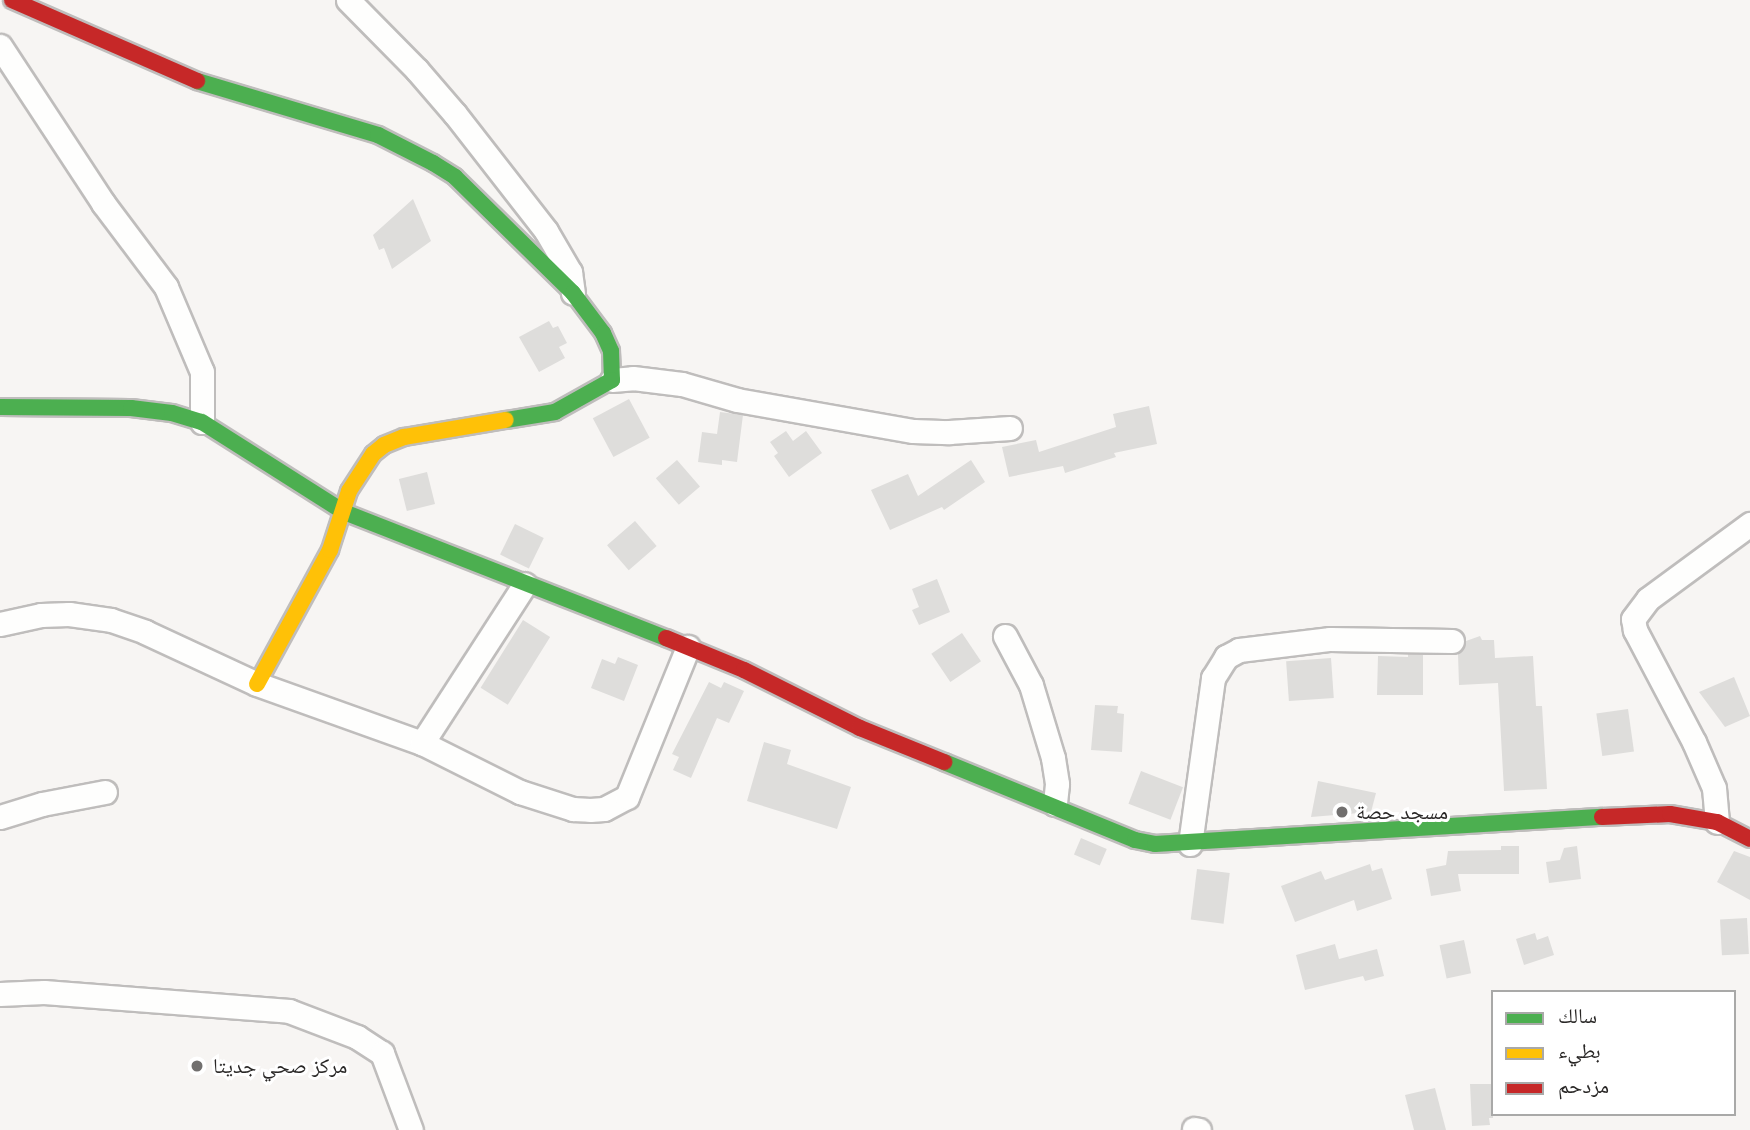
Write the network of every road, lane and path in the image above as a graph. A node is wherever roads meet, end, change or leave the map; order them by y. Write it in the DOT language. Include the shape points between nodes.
graph roads {
  1 [pos="12,0"];
  2 [pos="348,0"];
  3 [pos="0,46"];
  4 [pos="573,293"];
  5 [pos="612,380"];
  6 [pos="0,407"];
  7 [pos="202,422"];
  8 [pos="1010,428"];
  9 [pos="344,512"];
  10 [pos="1750,524"];
  11 [pos="525,584"];
  12 [pos="0,624"];
  13 [pos="1005,636"];
  14 [pos="1452,641"];
  15 [pos="688,647"];
  16 [pos="257,684"];
  17 [pos="422,743"];
  18 [pos="105,792"];
  19 [pos="1055,804"];
  20 [pos="0,817"];
  21 [pos="1717,822"];
  22 [pos="1750,839"];
  23 [pos="1190,845"];
  24 [pos="0,994"];
  25 [pos="411,1130"];
  1 -- 4 [label="street" via="211,87 379,135 406,147 455,177"];
  2 -- 4 [label="street" via="455,114 546,231 570,272"];
  3 -- 7 [label="street" via="103,203 166,287 202,372"];
  4 -- 5 [label="street" via="603,333 611,351"];
  5 -- 8 [label="street" via="682,384 750,403 913,431"];
  5 -- 9 [label="street" via="555,412 404,437 384,445 355,479"];
  6 -- 7 [label="street" via="131,408"];
  7 -- 9 [label="street"];
  9 -- 11 [label="street"];
  9 -- 16 [label="street" via="330,550"];
  10 -- 21 [label="street" via="1648,599 1633,619 1714,788"];
  11 -- 15 [label="street" via="572,598"];
  11 -- 17 [label="street"];
  12 -- 16 [label="street" via="41,615 111,620"];
  13 -- 19 [label="street" via="1031,685 1053,758"];
  14 -- 23 [label="street" via="1330,639 1239,650 1226,657 1213,678"];
  15 -- 17 [label="street" via="635,782 627,797 604,809 573,809 520,792"];
  15 -- 19 [label="street" via="860,728"];
  16 -- 17 [label="street"];
  18 -- 20 [label="street"];
  19 -- 23 [label="street" via="1135,840"];
  21 -- 22 [label="street"];
  21 -- 23 [label="street" via="1670,814 1611,816"];
  24 -- 25 [label="street" via="44,992 289,1011 357,1037 382,1053"];
}
